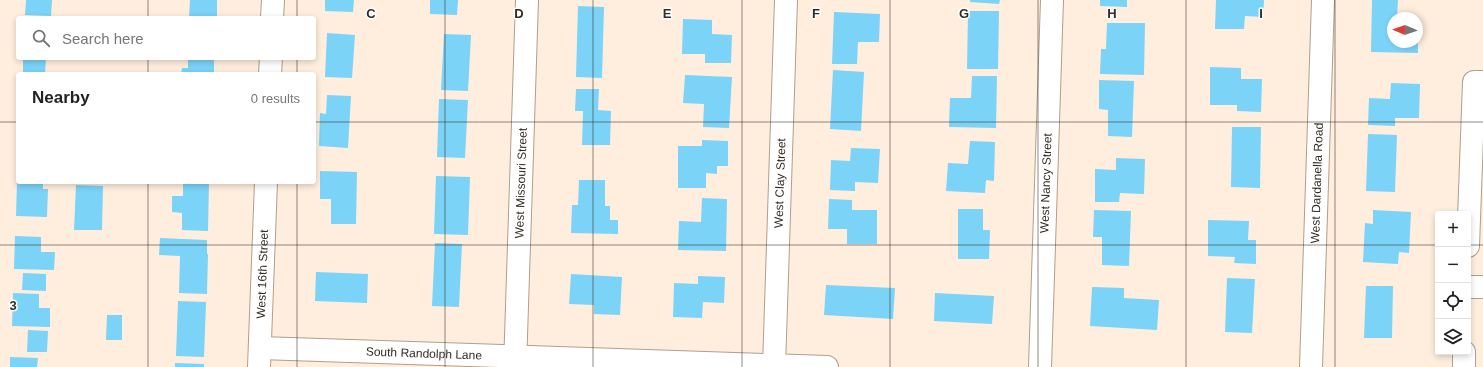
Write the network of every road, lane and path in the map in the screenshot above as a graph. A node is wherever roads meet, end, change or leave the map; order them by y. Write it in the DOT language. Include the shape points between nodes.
graph roads {
  1 [pos="273,0"];
  2 [pos="527,0"];
  3 [pos="786,0"];
  4 [pos="1052,0"];
  5 [pos="1323,0"];
  6 [pos="272,16"];
  7 [pos="271,60"];
  8 [pos="270,72"];
  9 [pos="1483,82"];
  10 [pos="266,184"];
  11 [pos="1469,211"];
  12 [pos="1471,287"];
  13 [pos="1483,287"];
  14 [pos="1464,355"];
  15 [pos="260,358"];
  16 [pos="515,362"];
  17 [pos="774,366"];
  18 [pos="827,367"];
  19 [pos="1040,367"];
  20 [pos="1311,367"];
  21 [pos="1464,367"];
  1 -- 6 [label="street"];
  2 -- 16 [label="street, West Missouri Street"];
  3 -- 17 [label="street, West Clay Street"];
  4 -- 19 [label="street, West Nancy Street"];
  5 -- 20 [label="street, West Dardanella Road"];
  7 -- 8 [label="street"];
  9 -- 11 [label="street" via="1474,82"];
  10 -- 15 [label="street, West 16th Street"];
  12 -- 13 [label="street"];
  14 -- 21 [label="street"];
  15 -- 16 [label="street, South Randolph Lane"];
  16 -- 17 [label="street, South Randolph Lane"];
  17 -- 18 [label="street, South Randolph Lane"];
}
